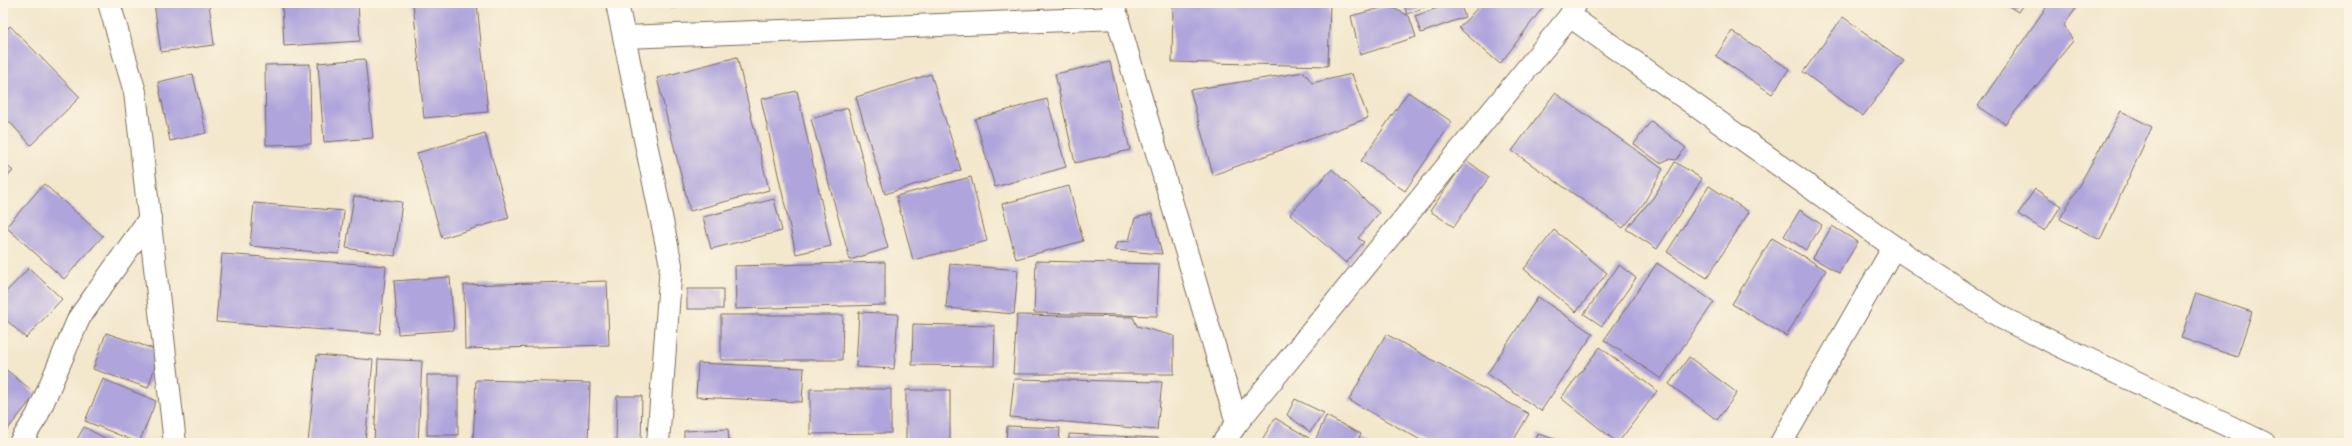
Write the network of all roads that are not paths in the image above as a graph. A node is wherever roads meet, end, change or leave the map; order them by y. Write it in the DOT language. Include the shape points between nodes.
graph roads {
  1 [pos="109,3"];
  2 [pos="617,3"];
  3 [pos="1115,10"];
  4 [pos="1573,10"];
  5 [pos="625,37"];
  6 [pos="150,218"];
  7 [pos="1894,246"];
  8 [pos="1237,423"];
  9 [pos="20,443"];
  10 [pos="176,443"];
  11 [pos="658,443"];
  12 [pos="1223,443"];
  13 [pos="1781,443"];
  14 [pos="2264,443"];
  1 -- 6 [label="street" via="135,92"];
  2 -- 5 [label="street"];
  3 -- 5 [label="street"];
  3 -- 8 [label="street"];
  4 -- 7 [label="street"];
  4 -- 8 [label="street"];
  5 -- 11 [label="street" via="671,265"];
  6 -- 9 [label="street" via="79,318 37,416"];
  6 -- 10 [label="street"];
  7 -- 13 [label="street"];
  7 -- 14 [label="street" via="2004,319"];
  8 -- 12 [label="street"];
}
